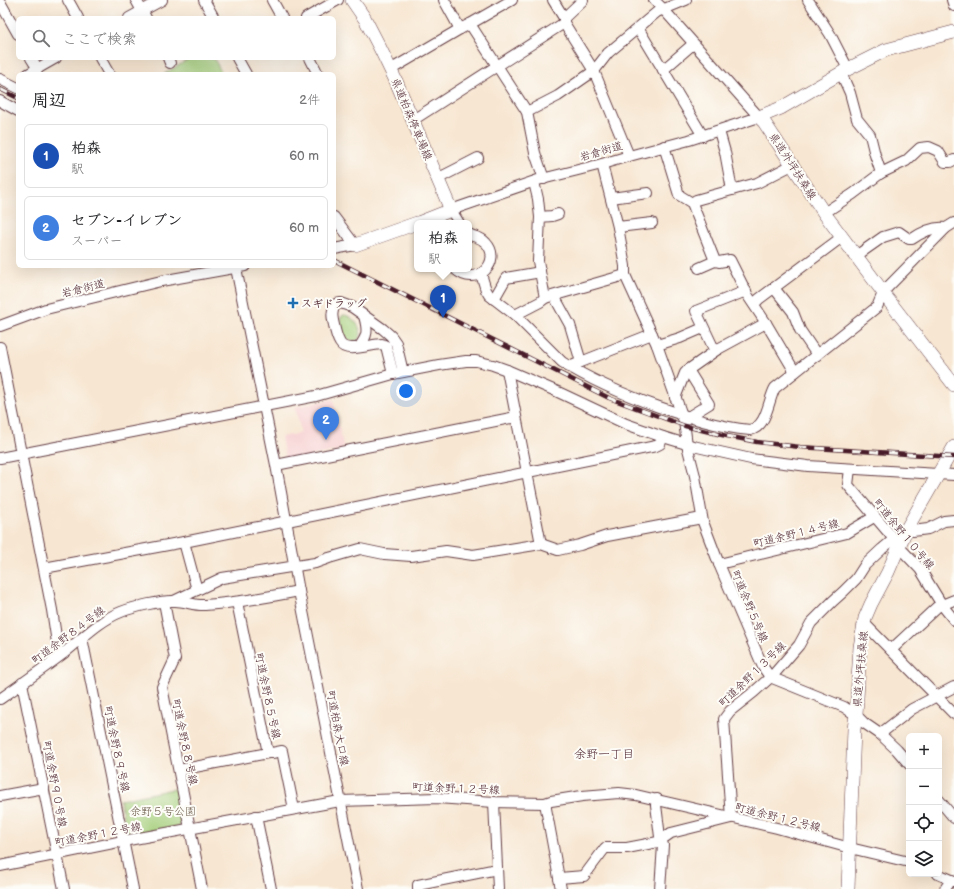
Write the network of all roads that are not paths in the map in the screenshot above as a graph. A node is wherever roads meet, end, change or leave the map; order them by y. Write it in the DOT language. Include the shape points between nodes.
graph roads {
  1 [pos="68,0"];
  2 [pos="136,0"];
  3 [pos="162,0"];
  4 [pos="204,0"];
  5 [pos="272,0"];
  6 [pos="338,0"];
  7 [pos="352,0"];
  8 [pos="444,0"];
  9 [pos="512,0"];
  10 [pos="553,0"];
  11 [pos="583,0"];
  12 [pos="654,0"];
  13 [pos="686,0"];
  14 [pos="808,0"];
  15 [pos="952,0"];
  16 [pos="0,2"];
  17 [pos="954,6"];
  18 [pos="664,10"];
  19 [pos="144,15"];
  20 [pos="77,16"];
  21 [pos="213,16"];
  22 [pos="281,16"];
  23 [pos="310,16"];
  24 [pos="564,20"];
  25 [pos="470,24"];
  26 [pos="638,28"];
  27 [pos="460,29"];
  28 [pos="16,30"];
  29 [pos="954,32"];
  30 [pos="693,44"];
  31 [pos="33,60"];
  32 [pos="53,60"];
  33 [pos="101,60"];
  34 [pos="238,60"];
  35 [pos="311,60"];
  36 [pos="498,66"];
  37 [pos="38,69"];
  38 [pos="390,70"];
  39 [pos="664,70"];
  40 [pos="594,71"];
  41 [pos="845,71"];
  42 [pos="32,72"];
  43 [pos="107,72"];
  44 [pos="245,72"];
  45 [pos="317,72"];
  46 [pos="0,79"];
  47 [pos="11,84"];
  48 [pos="0,101"];
  49 [pos="16,109"];
  50 [pos="527,112"];
  51 [pos="759,117"];
  52 [pos="412,120"];
  53 [pos="719,131"];
  54 [pos="703,136"];
  55 [pos="664,146"];
  56 [pos="629,156"];
  57 [pos="478,158"];
  58 [pos="954,160"];
  59 [pos="602,164"];
  60 [pos="792,165"];
  61 [pos="881,173"];
  62 [pos="438,179"];
  63 [pos="539,180"];
  64 [pos="732,190"];
  65 [pos="648,193"];
  66 [pos="611,198"];
  67 [pos="692,203"];
  68 [pos="451,210"];
  69 [pos="824,213"];
  70 [pos="558,214"];
  71 [pos="540,217"];
  72 [pos="336,220"];
  73 [pos="425,220"];
  74 [pos="454,220"];
  75 [pos="457,220"];
  76 [pos="652,223"];
  77 [pos="414,224"];
  78 [pos="950,225"];
  79 [pos="618,227"];
  80 [pos="472,236"];
  81 [pos="842,237"];
  82 [pos="355,245"];
  83 [pos="336,248"];
  84 [pos="856,256"];
  85 [pos="714,261"];
  86 [pos="221,268"];
  87 [pos="240,268"];
  88 [pos="699,268"];
  89 [pos="540,270"];
  90 [pos="459,272"];
  91 [pos="481,274"];
  92 [pos="624,275"];
  93 [pos="774,288"];
  94 [pos="746,291"];
  95 [pos="883,293"];
  96 [pos="550,297"];
  97 [pos="494,299"];
  98 [pos="754,304"];
  99 [pos="515,315"];
  100 [pos="364,316"];
  101 [pos="766,323"];
  102 [pos="0,326"];
  103 [pos="703,328"];
  104 [pos="652,334"];
  105 [pos="657,346"];
  106 [pos="0,347"];
  107 [pos="359,348"];
  108 [pos="718,349"];
  109 [pos="817,355"];
  110 [pos="581,362"];
  111 [pos="569,367"];
  112 [pos="507,370"];
  113 [pos="688,370"];
  114 [pos="403,372"];
  115 [pos="795,372"];
  116 [pos="393,374"];
  117 [pos="954,386"];
  118 [pos="675,398"];
  119 [pos="264,406"];
  120 [pos="685,416"];
  121 [pos="516,417"];
  122 [pos="663,437"];
  123 [pos="687,445"];
  124 [pos="953,449"];
  125 [pos="21,453"];
  126 [pos="0,458"];
  127 [pos="276,465"];
  128 [pos="850,469"];
  129 [pos="526,473"];
  130 [pos="938,474"];
  131 [pos="954,475"];
  132 [pos="874,517"];
  133 [pos="703,520"];
  134 [pos="954,520"];
  135 [pos="286,521"];
  136 [pos="906,530"];
  137 [pos="184,542"];
  138 [pos="897,543"];
  139 [pos="541,544"];
  140 [pos="720,564"];
  141 [pos="44,568"];
  142 [pos="294,568"];
  143 [pos="197,590"];
  144 [pos="299,591"];
  145 [pos="954,600"];
  146 [pos="169,601"];
  147 [pos="237,602"];
  148 [pos="942,605"];
  149 [pos="954,620"];
  150 [pos="864,622"];
  151 [pos="82,638"];
  152 [pos="891,650"];
  153 [pos="60,656"];
  154 [pos="770,677"];
  155 [pos="22,683"];
  156 [pos="954,688"];
  157 [pos="936,696"];
  158 [pos="0,699"];
  159 [pos="954,714"];
  160 [pos="856,715"];
  161 [pos="880,734"];
  162 [pos="268,752"];
  163 [pos="906,760"];
  164 [pos="179,770"];
  165 [pos="44,788"];
  166 [pos="0,796"];
  167 [pos="657,799"];
  168 [pos="340,801"];
  169 [pos="494,802"];
  170 [pos="545,803"];
  171 [pos="942,804"];
  172 [pos="294,809"];
  173 [pos="256,816"];
  174 [pos="731,818"];
  175 [pos="954,818"];
  176 [pos="190,828"];
  177 [pos="661,840"];
  178 [pos="123,841"];
  179 [pos="850,848"];
  180 [pos="57,854"];
  181 [pos="906,861"];
  182 [pos="0,866"];
  183 [pos="497,869"];
  184 [pos="942,876"];
  185 [pos="559,878"];
  186 [pos="953,880"];
  187 [pos="64,889"];
  188 [pos="133,889"];
  189 [pos="202,889"];
  190 [pos="271,889"];
  191 [pos="358,889"];
  192 [pos="418,889"];
  193 [pos="498,889"];
  194 [pos="561,889"];
  195 [pos="660,889"];
  196 [pos="848,889"];
  197 [pos="944,889"];
  1 -- 20 [label="street"];
  2 -- 19 [label="street"];
  3 -- 19 [label="street"];
  4 -- 21 [label="street"];
  5 -- 22 [label="street"];
  6 -- 23 [label="street"];
  7 -- 38 [label="main road, 県道柏森停車場線" via="365,19"];
  8 -- 27 [label="street"];
  9 -- 25 [label="street"];
  10 -- 24 [label="street"];
  11 -- 24 [label="street"];
  12 -- 18 [label="street"];
  13 -- 18 [label="street"];
  14 -- 41 [label="street" via="830,34"];
  15 -- 17 [label="street"];
  16 -- 28 [label="street"];
  18 -- 26 [label="street" via="657,12"];
  18 -- 30 [label="street"];
  24 -- 36 [label="street"];
  24 -- 40 [label="street"];
  25 -- 27 [label="street"];
  25 -- 36 [label="street"];
  26 -- 39 [label="street"];
  26 -- 40 [label="street" via="608,54"];
  27 -- 38 [label="street"];
  29 -- 41 [label="main road" via="886,50"];
  30 -- 39 [label="street"];
  30 -- 51 [label="street"];
  31 -- 37 [label="street"];
  32 -- 37 [label="street"];
  33 -- 43 [label="street"];
  34 -- 44 [label="street"];
  35 -- 45 [label="street"];
  36 -- 50 [label="street"];
  36 -- 52 [label="street"];
  37 -- 42 [label="street"];
  38 -- 52 [label="main road, 県道柏森停車場線"];
  39 -- 54 [label="street"];
  40 -- 50 [label="street" via="558,96"];
  40 -- 56 [label="street"];
  41 -- 51 [label="main road" via="781,108"];
  41 -- 61 [label="street" via="857,119 870,135"];
  46 -- 47 [label="street"];
  48 -- 49 [label="street"];
  50 -- 63 [label="street"];
  51 -- 53 [label="street, 岩倉街道"];
  51 -- 60 [label="main road, 県道外坪扶桑線"];
  52 -- 62 [label="main road, 県道柏森停車場線"];
  53 -- 54 [label="street, 岩倉街道"];
  53 -- 64 [label="street"];
  54 -- 55 [label="street, 岩倉街道"];
  55 -- 56 [label="street, 岩倉街道"];
  55 -- 67 [label="street" via="679,195"];
  56 -- 59 [label="street, 岩倉街道"];
  57 -- 62 [label="street"];
  58 -- 61 [label="street" via="944,162 938,151 929,147 920,148 906,161"];
  59 -- 63 [label="street, 岩倉街道"];
  59 -- 66 [label="street"];
  60 -- 64 [label="street" via="757,183"];
  60 -- 69 [label="main road, 県道外坪扶桑線"];
  61 -- 69 [label="street"];
  62 -- 68 [label="main road, 県道柏森停車場線"];
  63 -- 68 [label="street, 岩倉街道"];
  63 -- 71 [label="street"];
  64 -- 67 [label="street"];
  65 -- 66 [label="street"];
  66 -- 79 [label="street"];
  67 -- 85 [label="street"];
  68 -- 73 [label="main road"];
  68 -- 74 [label="street"];
  68 -- 75 [label="street"];
  69 -- 81 [label="main road, 県道外坪扶桑線"];
  70 -- 71 [label="street"];
  71 -- 89 [label="street"];
  72 -- 82 [label="street"];
  76 -- 79 [label="street"];
  77 -- 82 [label="main road"];
  78 -- 84 [label="street" via="933,228 912,239 899,232 883,237"];
  78 -- 95 [label="street"];
  79 -- 92 [label="street" via="625,266"];
  80 -- 91 [label="street" via="479,237 490,248 489,266"];
  81 -- 84 [label="main road, 県道外坪扶桑線"];
  81 -- 93 [label="street"];
  82 -- 83 [label="street"];
  84 -- 95 [label="main road, 県道外坪扶桑線"];
  85 -- 88 [label="street"];
  85 -- 94 [label="street" via="730,260"];
  86 -- 102 [label="street, 岩倉街道" via="46,309"];
  87 -- 119 [label="street, 町道柏森大口線"];
  89 -- 96 [label="street"];
  89 -- 97 [label="street" via="506,278"];
  90 -- 91 [label="street" via="466,276"];
  91 -- 97 [label="street" via="486,290"];
  92 -- 96 [label="street"];
  92 -- 104 [label="street, 町道余野５号線"];
  93 -- 98 [label="street"];
  93 -- 109 [label="street" via="792,312 800,330"];
  94 -- 98 [label="street"];
  94 -- 103 [label="street" via="696,311"];
  95 -- 109 [label="street" via="877,307"];
  95 -- 117 [label="main road, 県道外坪扶桑線"];
  96 -- 99 [label="street"];
  96 -- 110 [label="street" via="570,326"];
  97 -- 99 [label="street"];
  98 -- 101 [label="street"];
  99 -- 111 [label="street"];
  100 -- 107 [label="street" via="368,327 367,334"];
  100 -- 107 [label="street" via="341,303 336,304 332,312 340,344 345,348"];
  100 -- 114 [label="street" via="383,329 396,343"];
  101 -- 108 [label="street"];
  101 -- 115 [label="street"];
  103 -- 105 [label="street"];
  103 -- 108 [label="street" via="713,347"];
  104 -- 105 [label="street, 町道余野５号線"];
  104 -- 110 [label="street"];
  105 -- 118 [label="street, 町道余野５号線"];
  106 -- 125 [label="street"];
  107 -- 116 [label="street" via="382,344 386,346"];
  108 -- 113 [label="street"];
  109 -- 115 [label="street"];
  110 -- 111 [label="street"];
  111 -- 120 [label="street" via="625,394"];
  112 -- 114 [label="street" via="493,365 466,362"];
  112 -- 121 [label="street"];
  112 -- 122 [label="street" via="619,421"];
  113 -- 118 [label="street"];
  113 -- 120 [label="street" via="708,404"];
  114 -- 116 [label="street"];
  115 -- 120 [label="street" via="775,388 764,418 753,430"];
  116 -- 119 [label="street" via="316,396"];
  118 -- 120 [label="street, 町道余野５号線"];
  119 -- 125 [label="street"];
  119 -- 127 [label="street, 町道柏森大口線"];
  120 -- 123 [label="street, 町道余野５号線"];
  121 -- 127 [label="street"];
  121 -- 129 [label="street"];
  122 -- 123 [label="street"];
  122 -- 129 [label="street" via="656,446"];
  123 -- 128 [label="street" via="771,462"];
  123 -- 133 [label="street, 町道余野５号線"];
  124 -- 130 [label="main road, 県道外坪扶桑線"];
  125 -- 126 [label="street"];
  125 -- 141 [label="street"];
  127 -- 135 [label="street, 町道柏森大口線"];
  128 -- 130 [label="street"];
  128 -- 132 [label="street, 町道余野１０号線" via="848,485"];
  129 -- 135 [label="street"];
  129 -- 139 [label="street"];
  130 -- 131 [label="street"];
  130 -- 136 [label="main road, 県道外坪扶桑線"];
  132 -- 138 [label="street, 町道余野１０号線"];
  132 -- 140 [label="street, 町道余野１４号線" via="847,533"];
  133 -- 139 [label="street" via="607,536 558,550"];
  133 -- 140 [label="street, 町道余野５号線"];
  134 -- 136 [label="street" via="914,532"];
  135 -- 137 [label="street"];
  135 -- 142 [label="street, 町道柏森大口線"];
  136 -- 138 [label="main road, 県道外坪扶桑線"];
  137 -- 141 [label="street"];
  137 -- 143 [label="street"];
  138 -- 148 [label="street, 町道余野１０号線" via="920,569"];
  138 -- 150 [label="main road, 県道外坪扶桑線" via="888,572"];
  138 -- 154 [label="street, 町道余野１３号線" via="882,549 865,565 856,579 811,623 799,645"];
  139 -- 142 [label="street" via="474,555 446,551 411,556 360,549"];
  140 -- 154 [label="street, 町道余野５号線" via="763,667"];
  141 -- 153 [label="street"];
  142 -- 143 [label="street" via="222,578"];
  142 -- 144 [label="street, 町道柏森大口線"];
  143 -- 146 [label="street"];
  144 -- 147 [label="street, 町道余野８４号線"];
  144 -- 168 [label="street, 町道柏森大口線"];
  145 -- 148 [label="street"];
  146 -- 147 [label="street, 町道余野８４号線" via="202,605"];
  146 -- 151 [label="street, 町道余野８４号線" via="122,612 108,618"];
  146 -- 164 [label="street, 町道余野８８号線" via="175,659 162,687"];
  147 -- 162 [label="street, 町道余野８５号線"];
  148 -- 149 [label="street, 町道余野１０号線"];
  148 -- 152 [label="street"];
  150 -- 152 [label="street"];
  150 -- 160 [label="main road, 県道外坪扶桑線"];
  151 -- 153 [label="street, 町道余野８４号線"];
  151 -- 178 [label="street, 町道余野８９号線"];
  152 -- 157 [label="street"];
  153 -- 155 [label="street, 町道余野８４号線"];
  154 -- 160 [label="street" via="844,707"];
  154 -- 174 [label="street, 町道余野１３号線" via="724,719"];
  155 -- 158 [label="street, 町道余野８４号線"];
  155 -- 165 [label="street, 町道余野９０号線"];
  156 -- 157 [label="street"];
  157 -- 159 [label="street"];
  157 -- 161 [label="street" via="912,709"];
  160 -- 161 [label="street"];
  160 -- 179 [label="main road, 県道外坪扶桑線"];
  161 -- 163 [label="street"];
  162 -- 164 [label="street, 町道余野８５号線"];
  162 -- 172 [label="street" via="282,751"];
  164 -- 176 [label="street, 町道余野８８号線"];
  165 -- 166 [label="street"];
  165 -- 180 [label="street, 町道余野９０号線"];
  167 -- 170 [label="street, 町道余野１２号線" via="619,793"];
  167 -- 174 [label="street, 町道余野１２号線"];
  167 -- 177 [label="street"];
  168 -- 169 [label="street, 町道余野１２号線" via="437,798"];
  168 -- 172 [label="street, 町道余野１２号線"];
  168 -- 191 [label="street, 町道柏森大口線"];
  169 -- 170 [label="street, 町道余野１２号線"];
  169 -- 183 [label="street"];
  170 -- 185 [label="street"];
  171 -- 175 [label="street"];
  172 -- 173 [label="street, 町道余野１２号線"];
  173 -- 176 [label="street, 町道余野１２号線"];
  173 -- 190 [label="street"];
  174 -- 177 [label="street" via="671,833"];
  174 -- 179 [label="street, 町道余野１２号線"];
  176 -- 178 [label="street, 町道余野１２号線"];
  176 -- 189 [label="street, 町道余野８８号線"];
  177 -- 185 [label="street" via="627,848 605,848 584,876"];
  177 -- 195 [label="street" via="663,845"];
  178 -- 180 [label="street, 町道余野１２号線"];
  178 -- 188 [label="street, 町道余野８９号線"];
  179 -- 181 [label="street, 町道余野１２号線"];
  179 -- 196 [label="main road, 県道外坪扶桑線"];
  180 -- 182 [label="street, 町道余野１２号線"];
  180 -- 187 [label="street, 町道余野９０号線"];
  183 -- 192 [label="street" via="418,885"];
  183 -- 193 [label="street"];
  184 -- 186 [label="street"];
  185 -- 194 [label="street"];
  186 -- 197 [label="street"];
}
